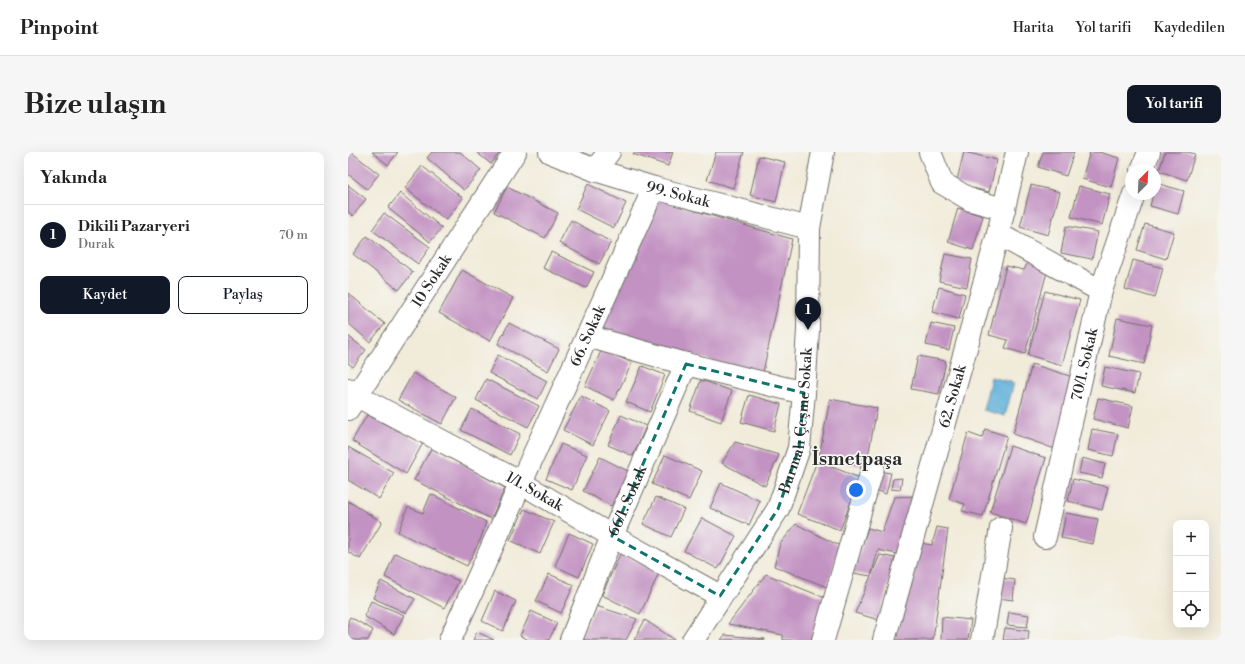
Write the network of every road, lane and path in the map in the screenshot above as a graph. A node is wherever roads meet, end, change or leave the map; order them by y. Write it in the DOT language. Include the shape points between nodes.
graph roads {
  1 [pos="515,152"];
  2 [pos="550,152"];
  3 [pos="609,152"];
  4 [pos="823,152"];
  5 [pos="930,152"];
  6 [pos="1017,152"];
  7 [pos="1149,152"];
  8 [pos="1144,164"];
  9 [pos="595,170"];
  10 [pos="654,188"];
  11 [pos="1132,200"];
  12 [pos="1004,209"];
  13 [pos="809,228"];
  14 [pos="998,234"];
  15 [pos="1101,291"];
  16 [pos="587,336"];
  17 [pos="686,364"];
  18 [pos="804,393"];
  19 [pos="351,398"];
  20 [pos="873,467"];
  21 [pos="521,483"];
  22 [pos="1001,528"];
  23 [pos="612,536"];
  24 [pos="1045,537"];
  25 [pos="720,596"];
  26 [pos="450,640"];
  27 [pos="571,640"];
  28 [pos="693,640"];
  29 [pos="823,640"];
  30 [pos="884,640"];
  31 [pos="982,640"];
  1 -- 19 [label="street, 10 Sokak"];
  2 -- 9 [label="street, 99. Sokak"];
  3 -- 9 [label="street"];
  4 -- 13 [label="street, Burmalı Çeşme Sokak"];
  5 -- 12 [label="street" via="942,183 971,200"];
  6 -- 12 [label="street, 62. Sokak"];
  7 -- 8 [label="street"];
  9 -- 10 [label="street, 99. Sokak"];
  10 -- 13 [label="street, 99. Sokak"];
  10 -- 16 [label="street, 66. Sokak"];
  11 -- 15 [label="street, 70/1. Sokak"];
  12 -- 14 [label="street, 62. Sokak"];
  13 -- 18 [label="street, Burmalı Çeşme Sokak" via="808,330"];
  14 -- 15 [label="street"];
  14 -- 30 [label="street, 62. Sokak"];
  15 -- 24 [label="street, 70/1. Sokak"];
  16 -- 17 [label="street"];
  16 -- 21 [label="street, 66. Sokak"];
  17 -- 18 [label="street"];
  17 -- 23 [label="street, 66/1. Sokak"];
  18 -- 25 [label="street, Burmalı Çeşme Sokak" via="799,448 778,509"];
  19 -- 21 [label="street, 1/1. Sokak"];
  20 -- 29 [label="street"];
  21 -- 23 [label="street, 1/1. Sokak"];
  21 -- 26 [label="street, 66. Sokak"];
  22 -- 31 [label="street"];
  23 -- 25 [label="street, 1/1. Sokak"];
  23 -- 27 [label="street, 66/1. Sokak"];
  25 -- 28 [label="street, Burmalı Çeşme Sokak"];
}
